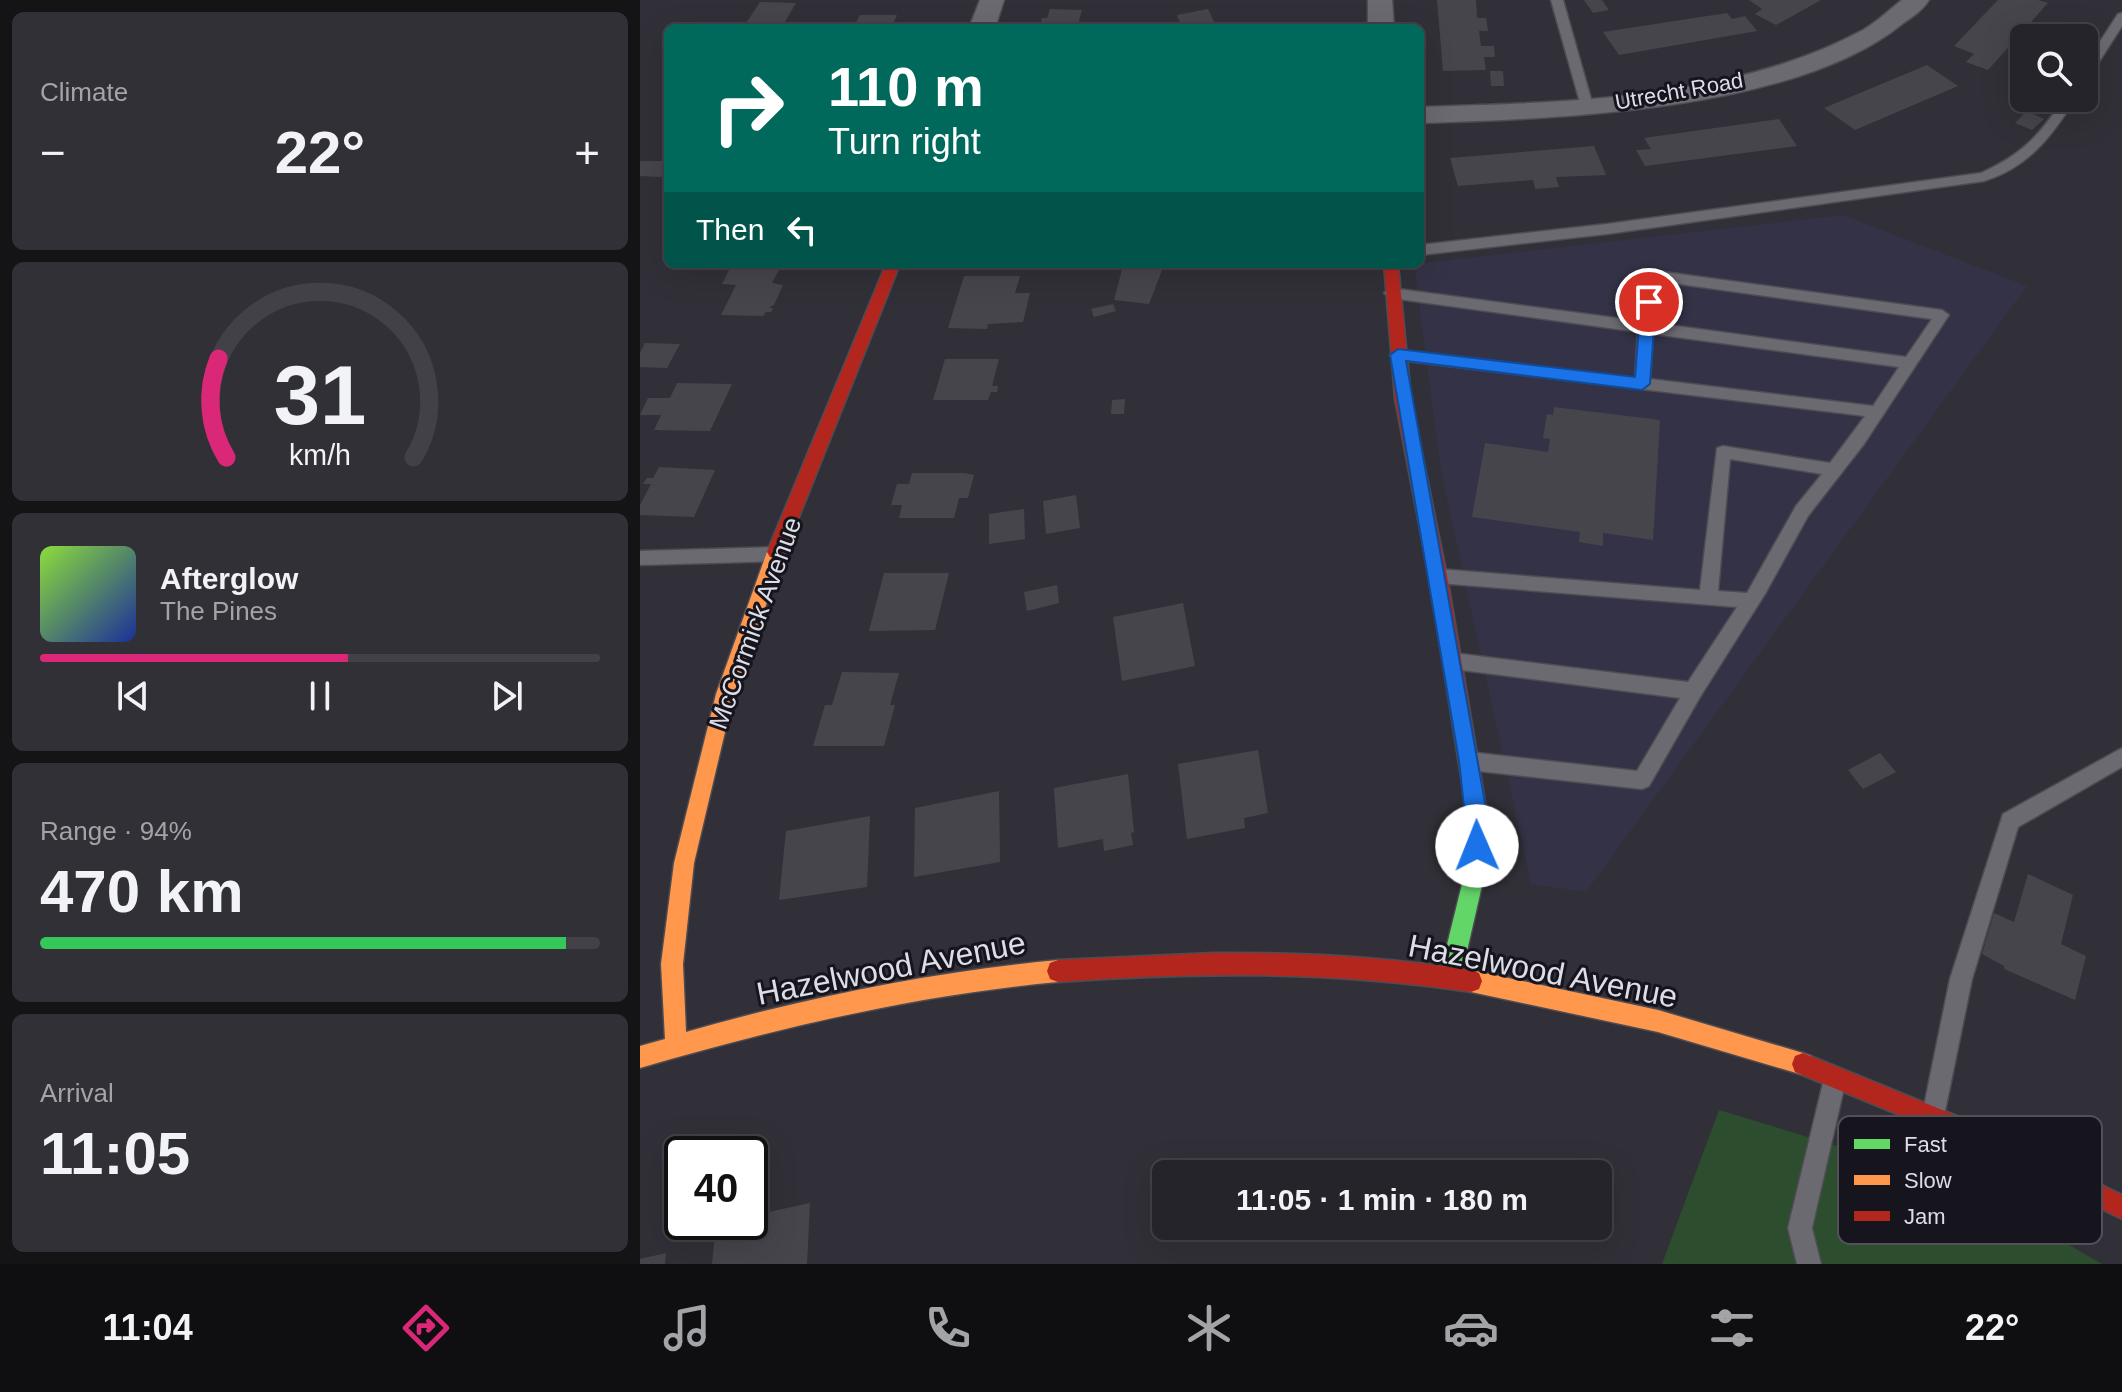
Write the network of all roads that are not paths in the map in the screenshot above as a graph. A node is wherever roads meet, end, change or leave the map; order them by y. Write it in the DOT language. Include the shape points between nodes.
graph roads {
  1 [pos="992,0"];
  2 [pos="1380,0"];
  3 [pos="1557,0"];
  4 [pos="1917,0"];
  5 [pos="2122,17"];
  6 [pos="983,24"];
  7 [pos="1381,24"];
  8 [pos="2098,54"];
  9 [pos="1587,106"];
  10 [pos="2061,112"];
  11 [pos="1424,115"];
  12 [pos="1424,250"];
  13 [pos="891,268"];
  14 [pos="1391,268"];
  15 [pos="1391,293"];
  16 [pos="1648,328"];
  17 [pos="1398,355"];
  18 [pos="1910,363"];
  19 [pos="1642,384"];
  20 [pos="1877,412"];
  21 [pos="1834,470"];
  22 [pos="778,554"];
  23 [pos="640,558"];
  24 [pos="1438,576"];
  25 [pos="1708,598"];
  26 [pos="1751,601"];
  27 [pos="1451,661"];
  28 [pos="1693,691"];
  29 [pos="2122,757"];
  30 [pos="1469,761"];
  31 [pos="1450,977"];
  32 [pos="676,1045"];
  33 [pos="640,1057"];
  34 [pos="1835,1076"];
  35 [pos="1933,1115"];
  36 [pos="2102,1197"];
  37 [pos="2122,1207"];
  38 [pos="1809,1264"];
  1 -- 6 [label="street"];
  2 -- 7 [label="street"];
  3 -- 9 [label="lane"];
  4 -- 9 [label="street, Utrecht Road" via="1876,34 1800,68"];
  5 -- 8 [label="lane"];
  9 -- 11 [label="street, Utrecht Road"];
  10 -- 12 [label="lane" via="2039,147 1984,177"];
  13 -- 22 [label="street, McCormick Avenue"];
  14 -- 15 [label="street"];
  15 -- 16 [label="lane"];
  15 -- 17 [label="street"];
  16 -- 18 [label="lane"];
  16 -- 18 [label="lane" via="1650,275 1942,315"];
  16 -- 19 [label="lane"];
  17 -- 19 [label="lane"];
  17 -- 24 [label="street"];
  18 -- 20 [label="lane"];
  19 -- 20 [label="lane"];
  20 -- 21 [label="lane"];
  21 -- 25 [label="lane" via="1723,452"];
  21 -- 26 [label="lane" via="1802,511"];
  22 -- 23 [label="lane"];
  22 -- 32 [label="street, McCormick Avenue" via="725,694 684,863 672,964"];
  24 -- 25 [label="lane"];
  24 -- 27 [label="street"];
  25 -- 26 [label="lane"];
  26 -- 28 [label="lane"];
  27 -- 28 [label="lane"];
  27 -- 30 [label="street"];
  28 -- 30 [label="lane" via="1642,780"];
  29 -- 35 [label="lane" via="2010,821 1961,979"];
  30 -- 31 [label="street" via="1477,814 1476,878"];
  31 -- 32 [label="street, Hazelwood Avenue" via="1304,963 1057,968 915,987"];
  31 -- 34 [label="street, Hazelwood Avenue" via="1710,1034"];
  32 -- 33 [label="street, Hazelwood Avenue"];
  34 -- 35 [label="street, Hazelwood Avenue"];
  34 -- 38 [label="lane" via="1800,1228"];
  36 -- 37 [label="street, Hazelwood Avenue"];
}
